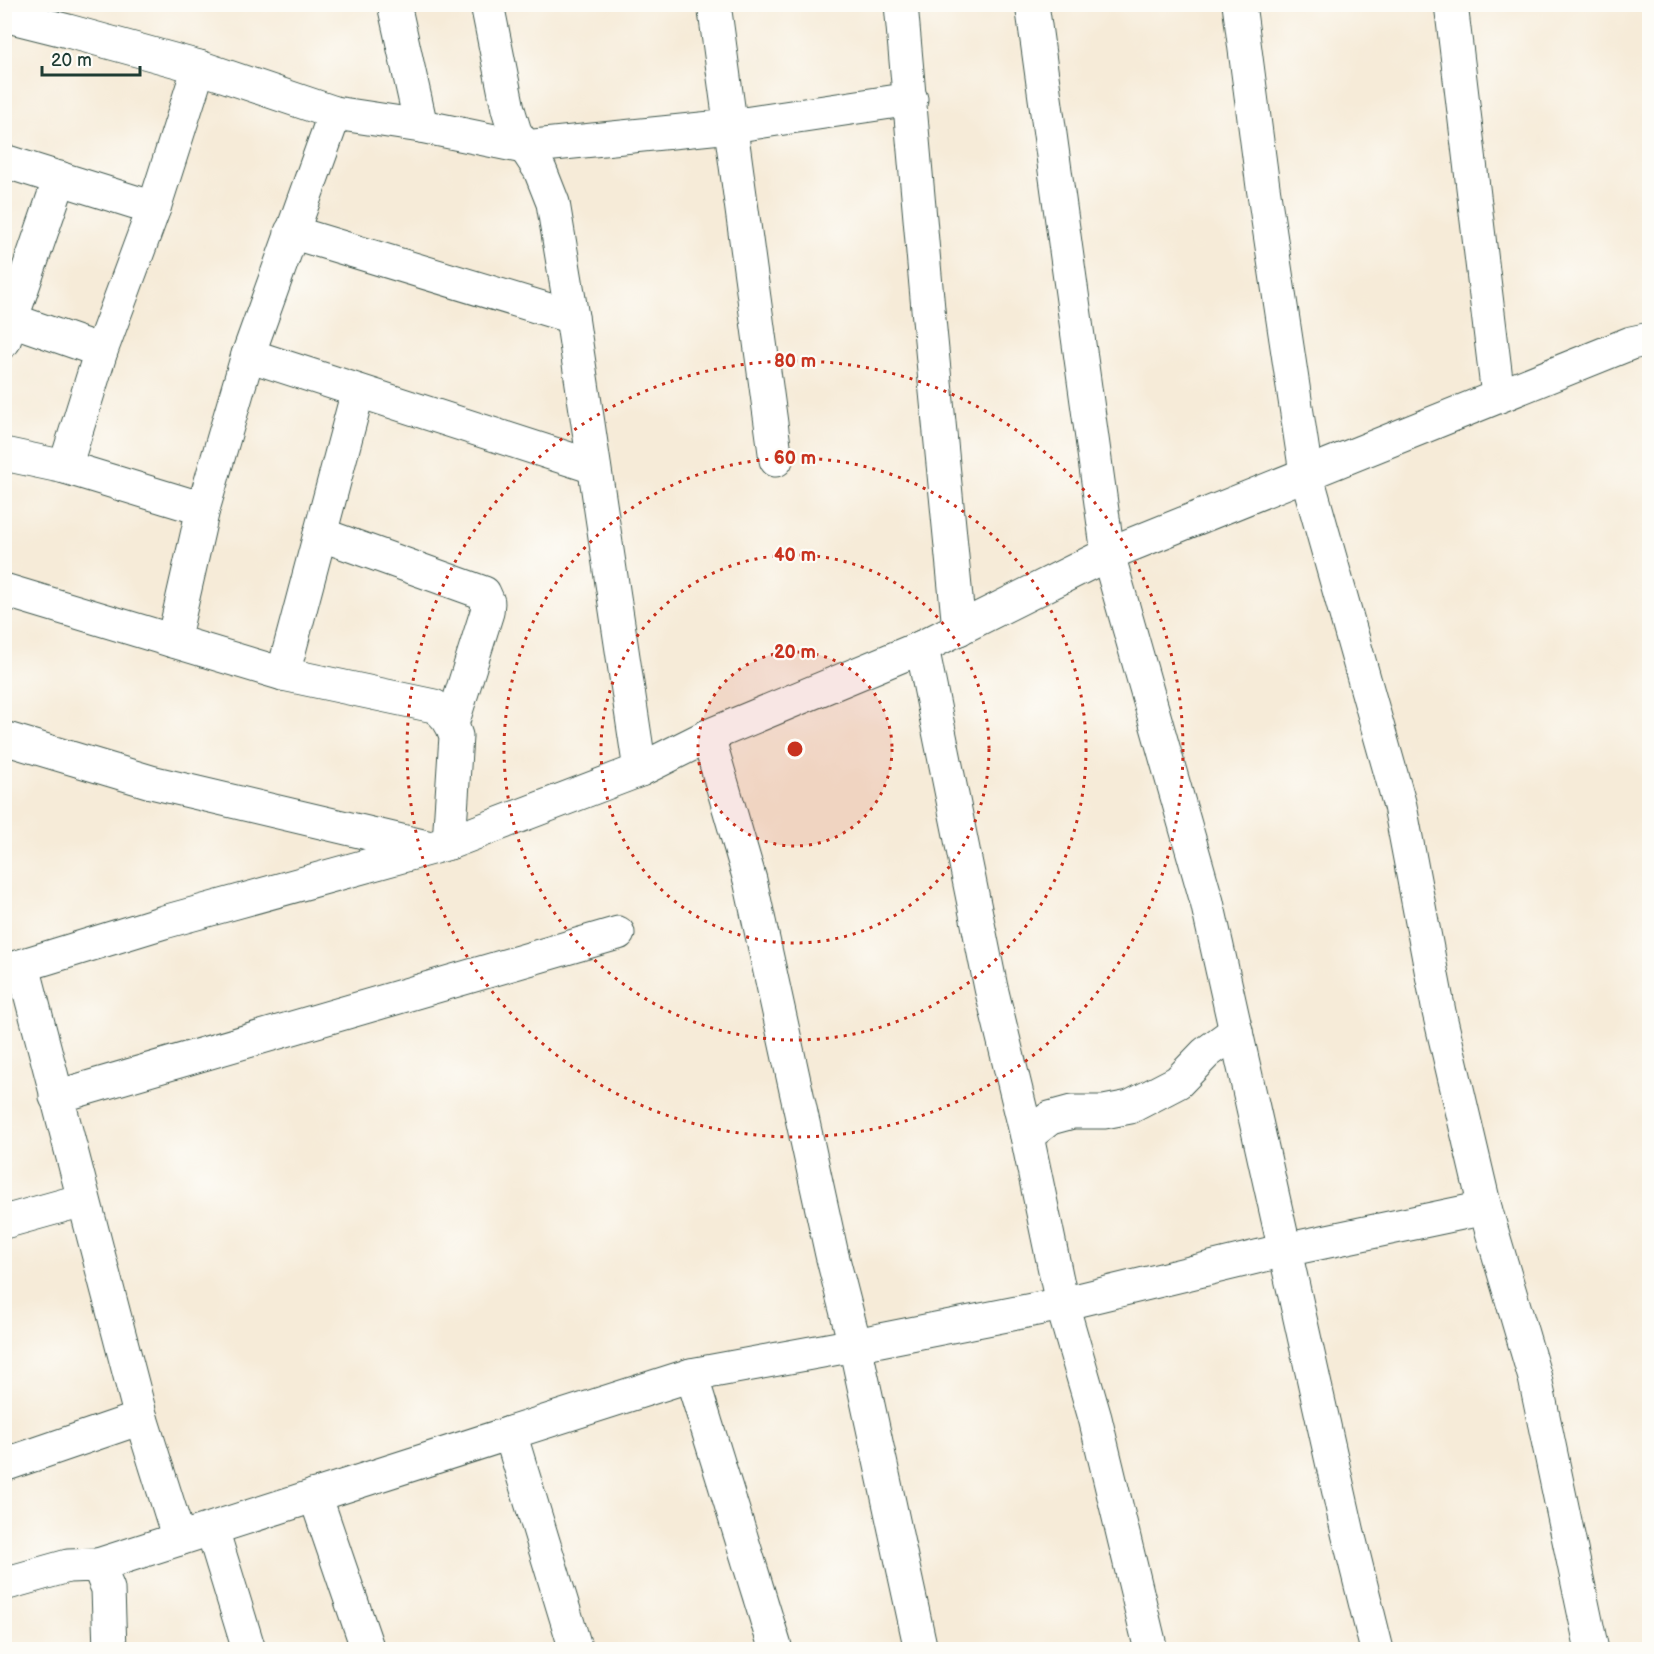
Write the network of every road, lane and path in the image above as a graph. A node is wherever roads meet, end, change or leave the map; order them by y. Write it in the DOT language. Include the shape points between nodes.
graph roads {
  1 [pos="394,4"];
  2 [pos="487,4"];
  3 [pos="714,4"];
  4 [pos="901,4"];
  5 [pos="1032,4"];
  6 [pos="1239,4"];
  7 [pos="1451,4"];
  8 [pos="4,15"];
  9 [pos="72,18"];
  10 [pos="199,68"];
  11 [pos="911,99"];
  12 [pos="335,113"];
  13 [pos="421,126"];
  14 [pos="731,126"];
  15 [pos="524,147"];
  16 [pos="4,161"];
  17 [pos="60,178"];
  18 [pos="154,208"];
  19 [pos="291,232"];
  20 [pos="572,317"];
  21 [pos="8,331"];
  22 [pos="1650,339"];
  23 [pos="101,351"];
  24 [pos="248,355"];
  25 [pos="358,391"];
  26 [pos="1498,396"];
  27 [pos="4,454"];
  28 [pos="776,460"];
  29 [pos="65,467"];
  30 [pos="594,467"];
  31 [pos="1306,473"];
  32 [pos="202,509"];
  33 [pos="320,534"];
  34 [pos="1107,554"];
  35 [pos="4,590"];
  36 [pos="959,629"];
  37 [pos="174,641"];
  38 [pos="922,647"];
  39 [pos="283,675"];
  40 [pos="452,724"];
  41 [pos="708,736"];
  42 [pos="4,738"];
  43 [pos="640,770"];
  44 [pos="439,845"];
  45 [pos="618,933"];
  46 [pos="14,969"];
  47 [pos="1236,1030"];
  48 [pos="56,1097"];
  49 [pos="1027,1136"];
  50 [pos="83,1200"];
  51 [pos="1485,1208"];
  52 [pos="4,1222"];
  53 [pos="1285,1250"];
  54 [pos="1062,1304"];
  55 [pos="855,1345"];
  56 [pos="692,1374"];
  57 [pos="141,1418"];
  58 [pos="510,1433"];
  59 [pos="4,1465"];
  60 [pos="315,1495"];
  61 [pos="212,1528"];
  62 [pos="179,1539"];
  63 [pos="98,1565"];
  64 [pos="4,1584"];
  65 [pos="110,1650"];
  66 [pos="249,1650"];
  67 [pos="368,1650"];
  68 [pos="576,1650"];
  69 [pos="776,1650"];
  70 [pos="921,1650"];
  71 [pos="1151,1650"];
  72 [pos="1377,1650"];
  73 [pos="1592,1650"];
  1 -- 13 [label="street"];
  2 -- 15 [label="street" via="508,109"];
  3 -- 14 [label="street"];
  4 -- 11 [label="street"];
  5 -- 34 [label="street"];
  6 -- 31 [label="street"];
  7 -- 26 [label="street"];
  8 -- 9 [label="street"];
  9 -- 10 [label="street"];
  10 -- 12 [label="street"];
  10 -- 18 [label="street"];
  11 -- 14 [label="street"];
  11 -- 36 [label="street"];
  12 -- 13 [label="street"];
  12 -- 19 [label="street"];
  13 -- 15 [label="street"];
  14 -- 15 [label="street"];
  14 -- 28 [label="street"];
  15 -- 20 [label="street" via="540,170 553,203"];
  16 -- 17 [label="street"];
  17 -- 18 [label="street"];
  17 -- 21 [label="street"];
  18 -- 23 [label="street"];
  19 -- 20 [label="street"];
  19 -- 24 [label="street"];
  20 -- 30 [label="street"];
  21 -- 23 [label="street"];
  22 -- 26 [label="street"];
  23 -- 29 [label="street"];
  24 -- 25 [label="street"];
  24 -- 32 [label="street"];
  25 -- 30 [label="street"];
  25 -- 33 [label="street"];
  26 -- 31 [label="street"];
  27 -- 29 [label="street"];
  29 -- 32 [label="street"];
  30 -- 43 [label="street"];
  31 -- 34 [label="street"];
  31 -- 51 [label="street" via="1400,806 1439,1012"];
  32 -- 37 [label="street"];
  33 -- 39 [label="street"];
  33 -- 40 [label="street" via="484,593 487,612"];
  34 -- 36 [label="street"];
  34 -- 47 [label="street" via="1207,902"];
  35 -- 37 [label="street"];
  36 -- 38 [label="street"];
  37 -- 39 [label="street"];
  38 -- 41 [label="street"];
  38 -- 49 [label="street" via="991,988"];
  39 -- 40 [label="street" via="434,705"];
  40 -- 44 [label="street" via="456,736"];
  41 -- 43 [label="street"];
  41 -- 55 [label="street" via="750,880"];
  42 -- 44 [label="street" via="151,782"];
  43 -- 44 [label="street"];
  44 -- 46 [label="street" via="164,922"];
  45 -- 48 [label="street"];
  46 -- 48 [label="street"];
  47 -- 49 [label="street" via="1178,1082 1130,1107 1050,1118"];
  47 -- 53 [label="street"];
  48 -- 50 [label="street"];
  49 -- 54 [label="street"];
  50 -- 52 [label="street"];
  50 -- 57 [label="street"];
  51 -- 53 [label="street"];
  51 -- 73 [label="street" via="1535,1378"];
  53 -- 54 [label="street"];
  53 -- 72 [label="street"];
  54 -- 55 [label="street"];
  54 -- 71 [label="street" via="1095,1418"];
  55 -- 56 [label="street"];
  55 -- 70 [label="street"];
  56 -- 58 [label="street"];
  56 -- 69 [label="street"];
  57 -- 59 [label="street"];
  57 -- 62 [label="street"];
  58 -- 60 [label="street"];
  58 -- 68 [label="street"];
  60 -- 61 [label="street"];
  60 -- 67 [label="street"];
  61 -- 62 [label="street"];
  61 -- 66 [label="street"];
  62 -- 63 [label="street"];
  63 -- 64 [label="street" via="68,1566"];
  63 -- 65 [label="street" via="108,1589"];
}
